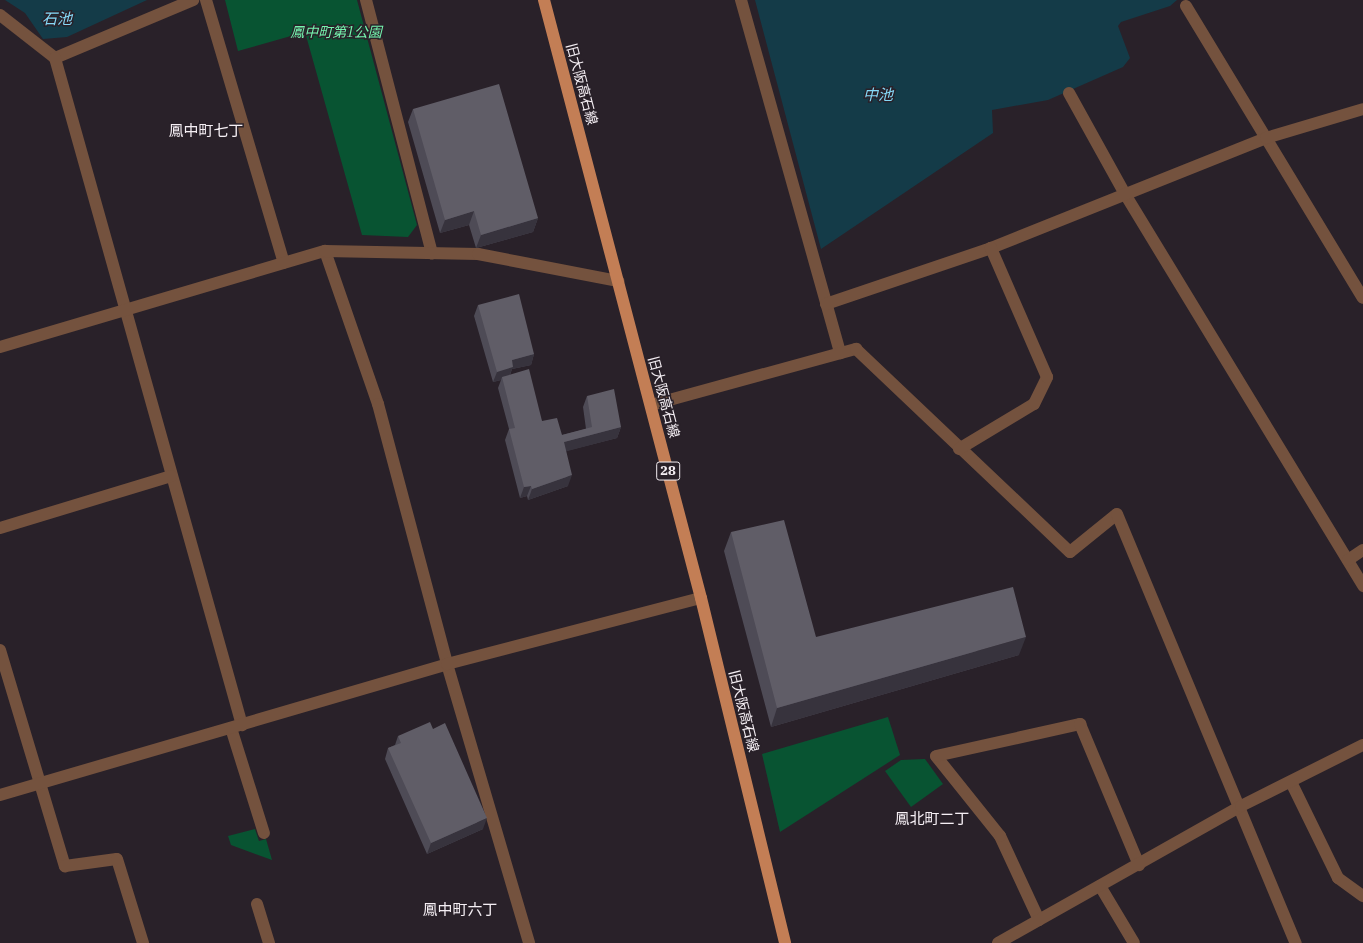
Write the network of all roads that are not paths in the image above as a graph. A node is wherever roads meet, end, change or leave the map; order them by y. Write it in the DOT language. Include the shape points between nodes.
graph roads {
  1 [pos="193,0"];
  2 [pos="206,0"];
  3 [pos="366,0"];
  4 [pos="544,0"];
  5 [pos="740,0"];
  6 [pos="1186,6"];
  7 [pos="0,15"];
  8 [pos="55,58"];
  9 [pos="1069,93"];
  10 [pos="1363,109"];
  11 [pos="1266,138"];
  12 [pos="1125,194"];
  13 [pos="991,248"];
  14 [pos="325,251"];
  15 [pos="432,254"];
  16 [pos="284,263"];
  17 [pos="618,281"];
  18 [pos="1363,298"];
  19 [pos="826,304"];
  20 [pos="124,310"];
  21 [pos="0,347"];
  22 [pos="840,353"];
  23 [pos="651,404"];
  24 [pos="959,449"];
  25 [pos="171,476"];
  26 [pos="0,528"];
  27 [pos="1363,550"];
  28 [pos="1348,560"];
  29 [pos="1363,586"];
  30 [pos="701,598"];
  31 [pos="0,650"];
  32 [pos="447,664"];
  33 [pos="236,726"];
  34 [pos="1363,745"];
  35 [pos="1290,782"];
  36 [pos="40,784"];
  37 [pos="0,795"];
  38 [pos="1241,806"];
  39 [pos="264,833"];
  40 [pos="1139,865"];
  41 [pos="1100,886"];
  42 [pos="1363,896"];
  43 [pos="257,904"];
  44 [pos="1039,920"];
  45 [pos="526,942"];
  46 [pos="143,943"];
  47 [pos="269,943"];
  48 [pos="785,943"];
  49 [pos="998,943"];
  50 [pos="1134,943"];
  51 [pos="1296,943"];
  1 -- 8 [label="street"];
  2 -- 16 [label="street"];
  3 -- 15 [label="street"];
  4 -- 17 [label="main road, 旧大阪高石線 / 28"];
  5 -- 19 [label="street"];
  6 -- 11 [label="street"];
  7 -- 8 [label="street"];
  8 -- 20 [label="street"];
  9 -- 12 [label="street"];
  10 -- 11 [label="street"];
  11 -- 12 [label="street"];
  11 -- 18 [label="street"];
  12 -- 13 [label="street"];
  12 -- 28 [label="street"];
  13 -- 19 [label="street"];
  13 -- 24 [label="street" via="1047,377 1034,404"];
  14 -- 15 [label="street"];
  14 -- 16 [label="street"];
  14 -- 32 [label="street" via="378,404"];
  15 -- 17 [label="street" via="478,254"];
  16 -- 20 [label="street"];
  17 -- 23 [label="main road, 旧大阪高石線 / 28"];
  19 -- 22 [label="street"];
  20 -- 21 [label="street"];
  20 -- 25 [label="street"];
  22 -- 23 [label="street"];
  22 -- 24 [label="street" via="856,350"];
  23 -- 30 [label="main road, 旧大阪高石線 / 28"];
  24 -- 38 [label="street" via="1070,552 1117,514"];
  25 -- 26 [label="street"];
  25 -- 33 [label="street"];
  27 -- 28 [label="street"];
  28 -- 29 [label="street"];
  30 -- 32 [label="street"];
  30 -- 48 [label="main road, 旧大阪高石線 / 28"];
  31 -- 36 [label="street"];
  32 -- 33 [label="street"];
  32 -- 45 [label="street"];
  33 -- 36 [label="street"];
  33 -- 39 [label="street"];
  34 -- 35 [label="street"];
  35 -- 38 [label="street"];
  35 -- 42 [label="street" via="1338,878"];
  36 -- 37 [label="street"];
  36 -- 46 [label="street" via="65,866 117,858"];
  38 -- 40 [label="street"];
  38 -- 51 [label="street"];
  40 -- 41 [label="street"];
  40 -- 44 [label="street" via="1080,724 936,756 1000,836"];
  41 -- 44 [label="street"];
  41 -- 50 [label="street"];
  43 -- 47 [label="street"];
  44 -- 49 [label="street"];
}
